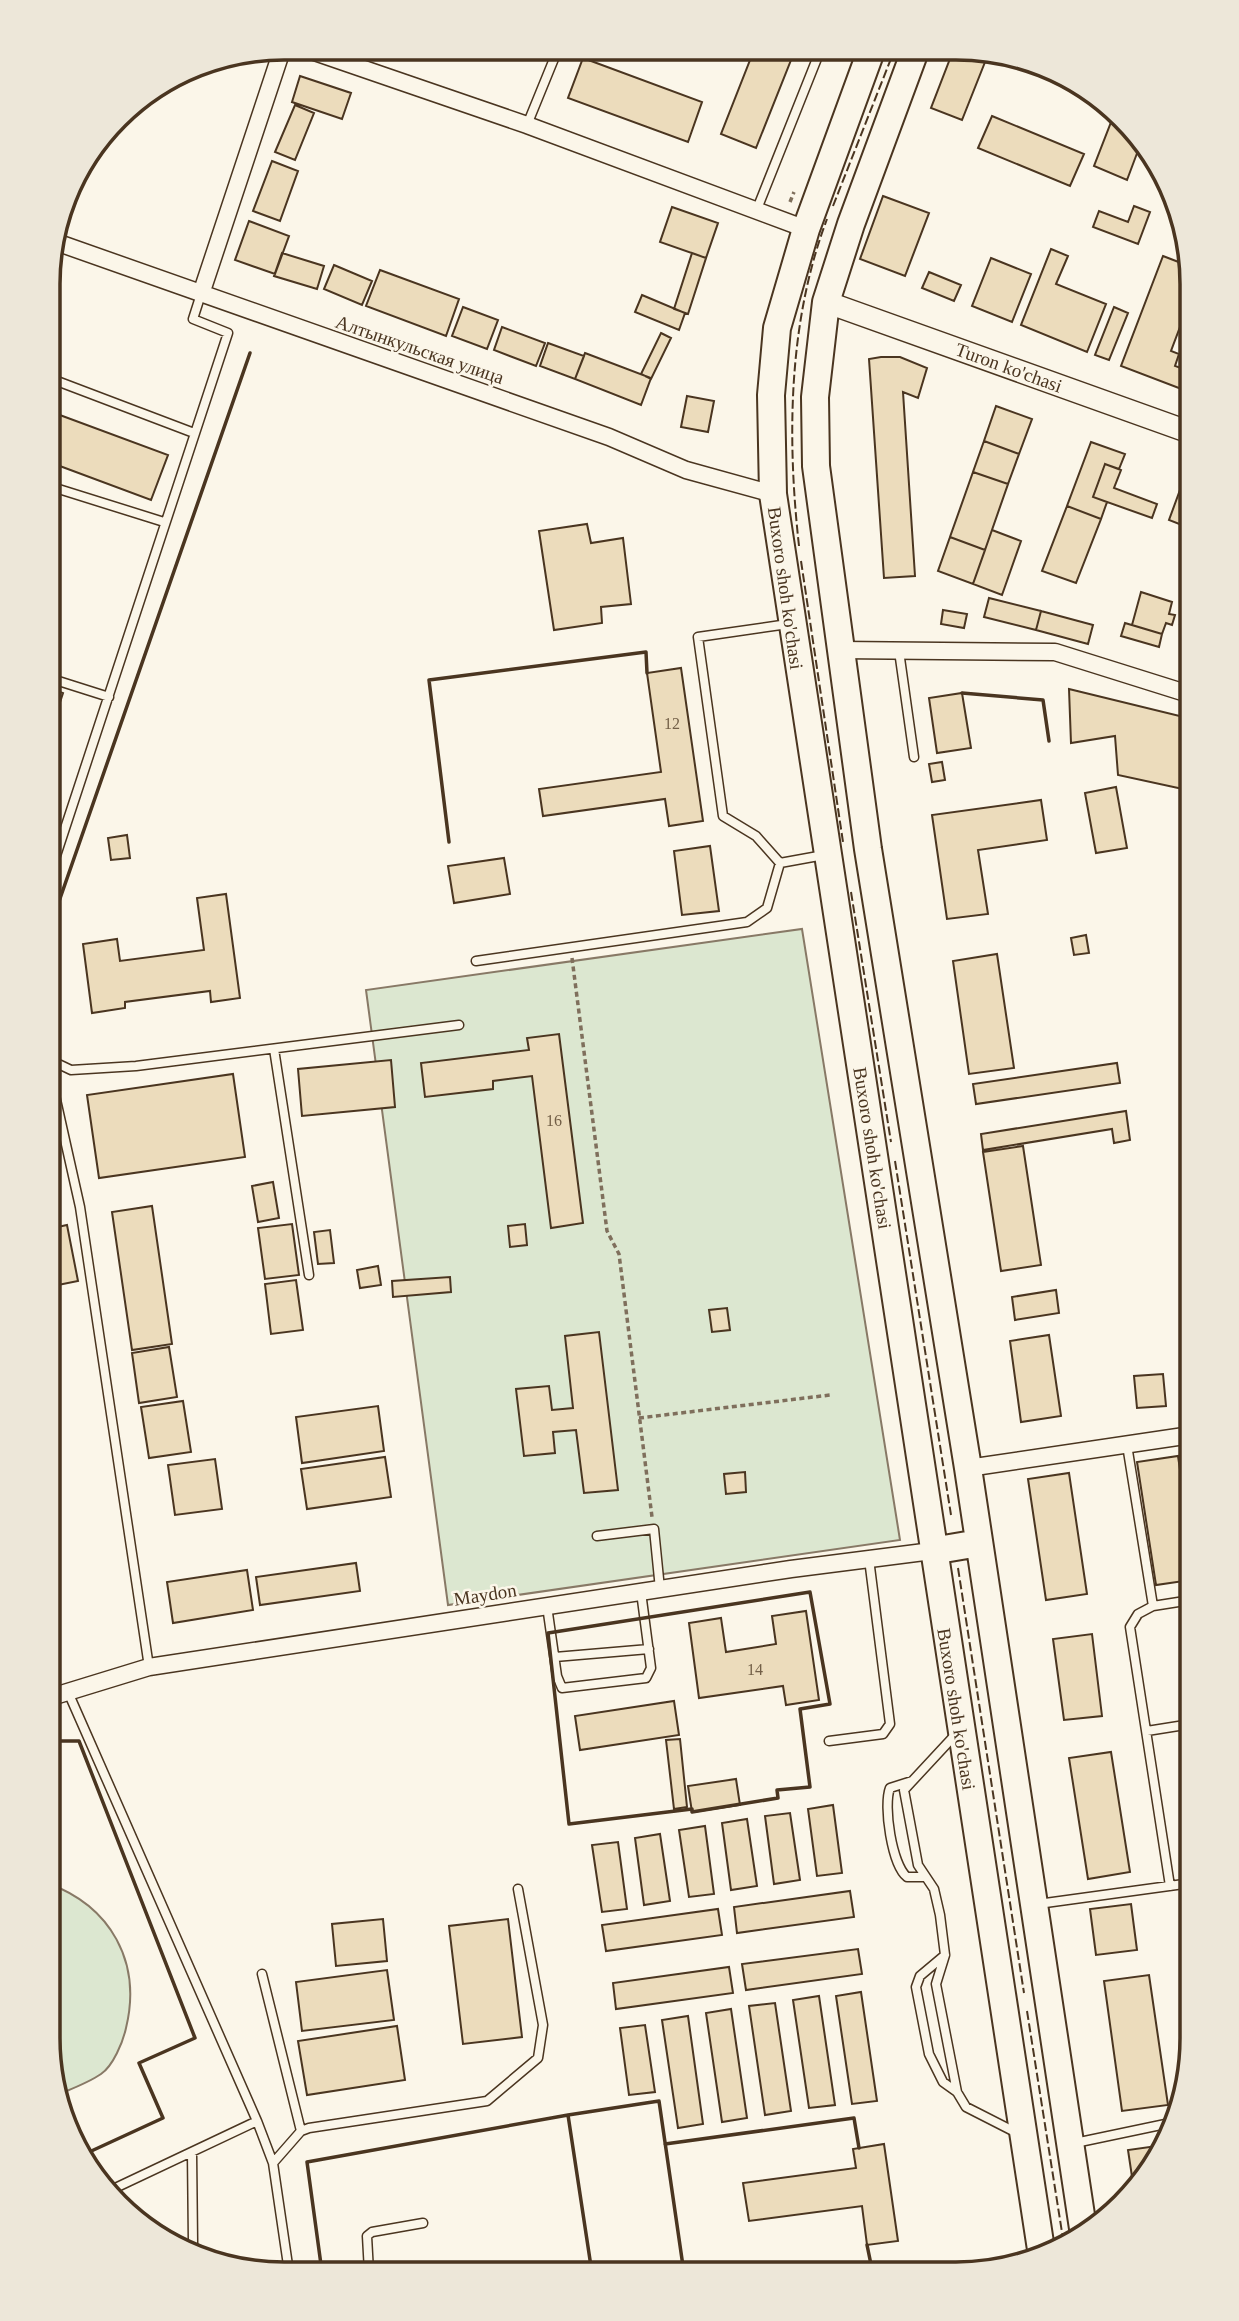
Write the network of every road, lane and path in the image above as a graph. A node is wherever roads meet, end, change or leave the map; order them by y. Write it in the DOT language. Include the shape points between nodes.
graph roads {
  1 [pos="279,60"];
  2 [pos="338,60"];
  3 [pos="554,60"];
  4 [pos="816,60"];
  5 [pos="868,60"];
  6 [pos="912,60"];
  7 [pos="527,125"];
  8 [pos="758,209"];
  9 [pos="806,229"];
  10 [pos="63,245"];
  11 [pos="201,295"];
  12 [pos="826,302"];
  13 [pos="60,383"];
  14 [pos="1180,423"];
  15 [pos="194,433"];
  16 [pos="60,489"];
  17 [pos="773,494"];
  18 [pos="164,522"];
  19 [pos="791,624"];
  20 [pos="840,650"];
  21 [pos="898,651"];
  22 [pos="60,681"];
  23 [pos="1180,691"];
  24 [pos="109,697"];
  25 [pos="914,758"];
  26 [pos="60,842"];
  27 [pos="868,849"];
  28 [pos="827,855"];
  29 [pos="780,863"];
  30 [pos="570,948"];
  31 [pos="475,961"];
  32 [pos="459,1025"];
  33 [pos="274,1049"];
  34 [pos="60,1066"];
  35 [pos="60,1116"];
  36 [pos="309,1275"];
  37 [pos="830,1395"];
  38 [pos="639,1418"];
  39 [pos="1179,1437"];
  40 [pos="1127,1445"];
  41 [pos="968,1468"];
  42 [pos="654,1529"];
  43 [pos="597,1536"];
  44 [pos="979,1544"];
  45 [pos="932,1551"];
  46 [pos="869,1559"];
  47 [pos="660,1589"];
  48 [pos="641,1592"];
  49 [pos="1179,1602"];
  50 [pos="547,1606"];
  51 [pos="1153,1606"];
  52 [pos="649,1649"];
  53 [pos="555,1657"];
  54 [pos="149,1667"];
  55 [pos="68,1692"];
  56 [pos="60,1694"];
  57 [pos="1179,1726"];
  58 [pos="960,1730"];
  59 [pos="1147,1731"];
  60 [pos="830,1741"];
  61 [pos="912,1781"];
  62 [pos="925,1877"];
  63 [pos="1179,1885"];
  64 [pos="1170,1886"];
  65 [pos="518,1889"];
  66 [pos="1034,1905"];
  67 [pos="945,1955"];
  68 [pos="262,1974"];
  69 [pos="957,2092"];
  70 [pos="257,2121"];
  71 [pos="1161,2125"];
  72 [pos="301,2131"];
  73 [pos="1024,2137"];
  74 [pos="1070,2144"];
  75 [pos="192,2153"];
  76 [pos="273,2163"];
  77 [pos="117,2187"];
  78 [pos="1082,2222"];
  79 [pos="423,2223"];
  80 [pos="193,2242"];
  81 [pos="1040,2245"];
  82 [pos="288,2262"];
  83 [pos="369,2262"];
  1 -- 11 [label="street"];
  2 -- 7 [label="street"];
  3 -- 7 [label="lane"];
  4 -- 8 [label="lane"];
  5 -- 9 [label="main road, Buxoro shoh ko'chasi"];
  6 -- 12 [label="main road"];
  7 -- 8 [label="street"];
  8 -- 9 [label="street"];
  9 -- 17 [label="main road, Buxoro shoh ko'chasi" via="777,328 771,395"];
  10 -- 11 [label="street, Алтынкульская улица"];
  11 -- 15 [label="lane" via="193,319 228,333"];
  11 -- 17 [label="street, Алтынкульская улица" via="609,437 686,470"];
  12 -- 14 [label="street, Turon ko'chasi"];
  12 -- 20 [label="main road" via="815,397 816,466"];
  13 -- 15 [label="lane"];
  15 -- 18 [label="lane"];
  16 -- 18 [label="lane"];
  17 -- 19 [label="main road, Buxoro shoh ko'chasi"];
  18 -- 24 [label="lane"];
  19 -- 28 [label="main road, Buxoro shoh ko'chasi"];
  19 -- 29 [label="lane" via="698,637 723,816 756,836"];
  20 -- 21 [label="street"];
  20 -- 27 [label="main road"];
  21 -- 23 [label="street" via="1055,652"];
  21 -- 25 [label="lane"];
  22 -- 24 [label="lane"];
  24 -- 26 [label="lane"];
  27 -- 28 [label="main road"];
  27 -- 41 [label="main road"];
  28 -- 29 [label="lane"];
  28 -- 45 [label="main road, Buxoro shoh ko'chasi"];
  29 -- 30 [label="lane" via="767,908 747,922"];
  30 -- 31 [label="lane"];
  30 -- 38 [label="path" via="607,1231 620,1254"];
  32 -- 33 [label="lane"];
  33 -- 34 [label="lane" via="136,1066 71,1070"];
  33 -- 36 [label="lane"];
  35 -- 54 [label="lane" via="80,1206"];
  37 -- 38 [label="path"];
  38 -- 42 [label="path"];
  39 -- 40 [label="street"];
  40 -- 41 [label="street"];
  40 -- 51 [label="lane"];
  41 -- 44 [label="main road"];
  42 -- 43 [label="lane"];
  42 -- 47 [label="lane"];
  44 -- 45 [label="main road"];
  44 -- 66 [label="main road"];
  45 -- 46 [label="street, Maydon"];
  45 -- 58 [label="main road, Buxoro shoh ko'chasi"];
  46 -- 47 [label="street, Maydon"];
  46 -- 60 [label="lane" via="890,1724 883,1734"];
  47 -- 48 [label="street, Maydon"];
  48 -- 50 [label="street, Maydon"];
  48 -- 52 [label="lane"];
  49 -- 51 [label="lane"];
  50 -- 53 [label="lane"];
  50 -- 54 [label="street, Maydon"];
  51 -- 59 [label="lane" via="1138,1614 1130,1627"];
  52 -- 53 [label="lane"];
  52 -- 53 [label="lane" via="651,1668 646,1678 562,1688"];
  54 -- 55 [label="street, Maydon"];
  55 -- 56 [label="street, Maydon"];
  55 -- 70 [label="lane"];
  57 -- 59 [label="lane"];
  58 -- 61 [label="lane"];
  58 -- 73 [label="main road, Buxoro shoh ko'chasi"];
  59 -- 64 [label="lane"];
  61 -- 62 [label="lane" via="904,1790 918,1865"];
  61 -- 62 [label="lane" via="890,1788 888,1793 894,1850 902,1873"];
  62 -- 67 [label="lane" via="934,1889"];
  63 -- 64 [label="lane"];
  64 -- 66 [label="lane"];
  65 -- 72 [label="lane" via="543,2025 538,2058 487,2101"];
  66 -- 74 [label="main road"];
  67 -- 69 [label="lane" via="936,1984"];
  67 -- 69 [label="lane" via="920,1976 915,1987 929,2054 943,2082"];
  68 -- 72 [label="lane"];
  69 -- 73 [label="lane" via="966,2107"];
  70 -- 75 [label="lane"];
  70 -- 76 [label="lane"];
  71 -- 74 [label="lane"];
  72 -- 76 [label="lane"];
  73 -- 81 [label="main road, Buxoro shoh ko'chasi"];
  74 -- 78 [label="main road"];
  75 -- 77 [label="lane"];
  75 -- 80 [label="lane"];
  76 -- 82 [label="lane"];
  79 -- 83 [label="lane" via="372,2232 368,2236"];
}
